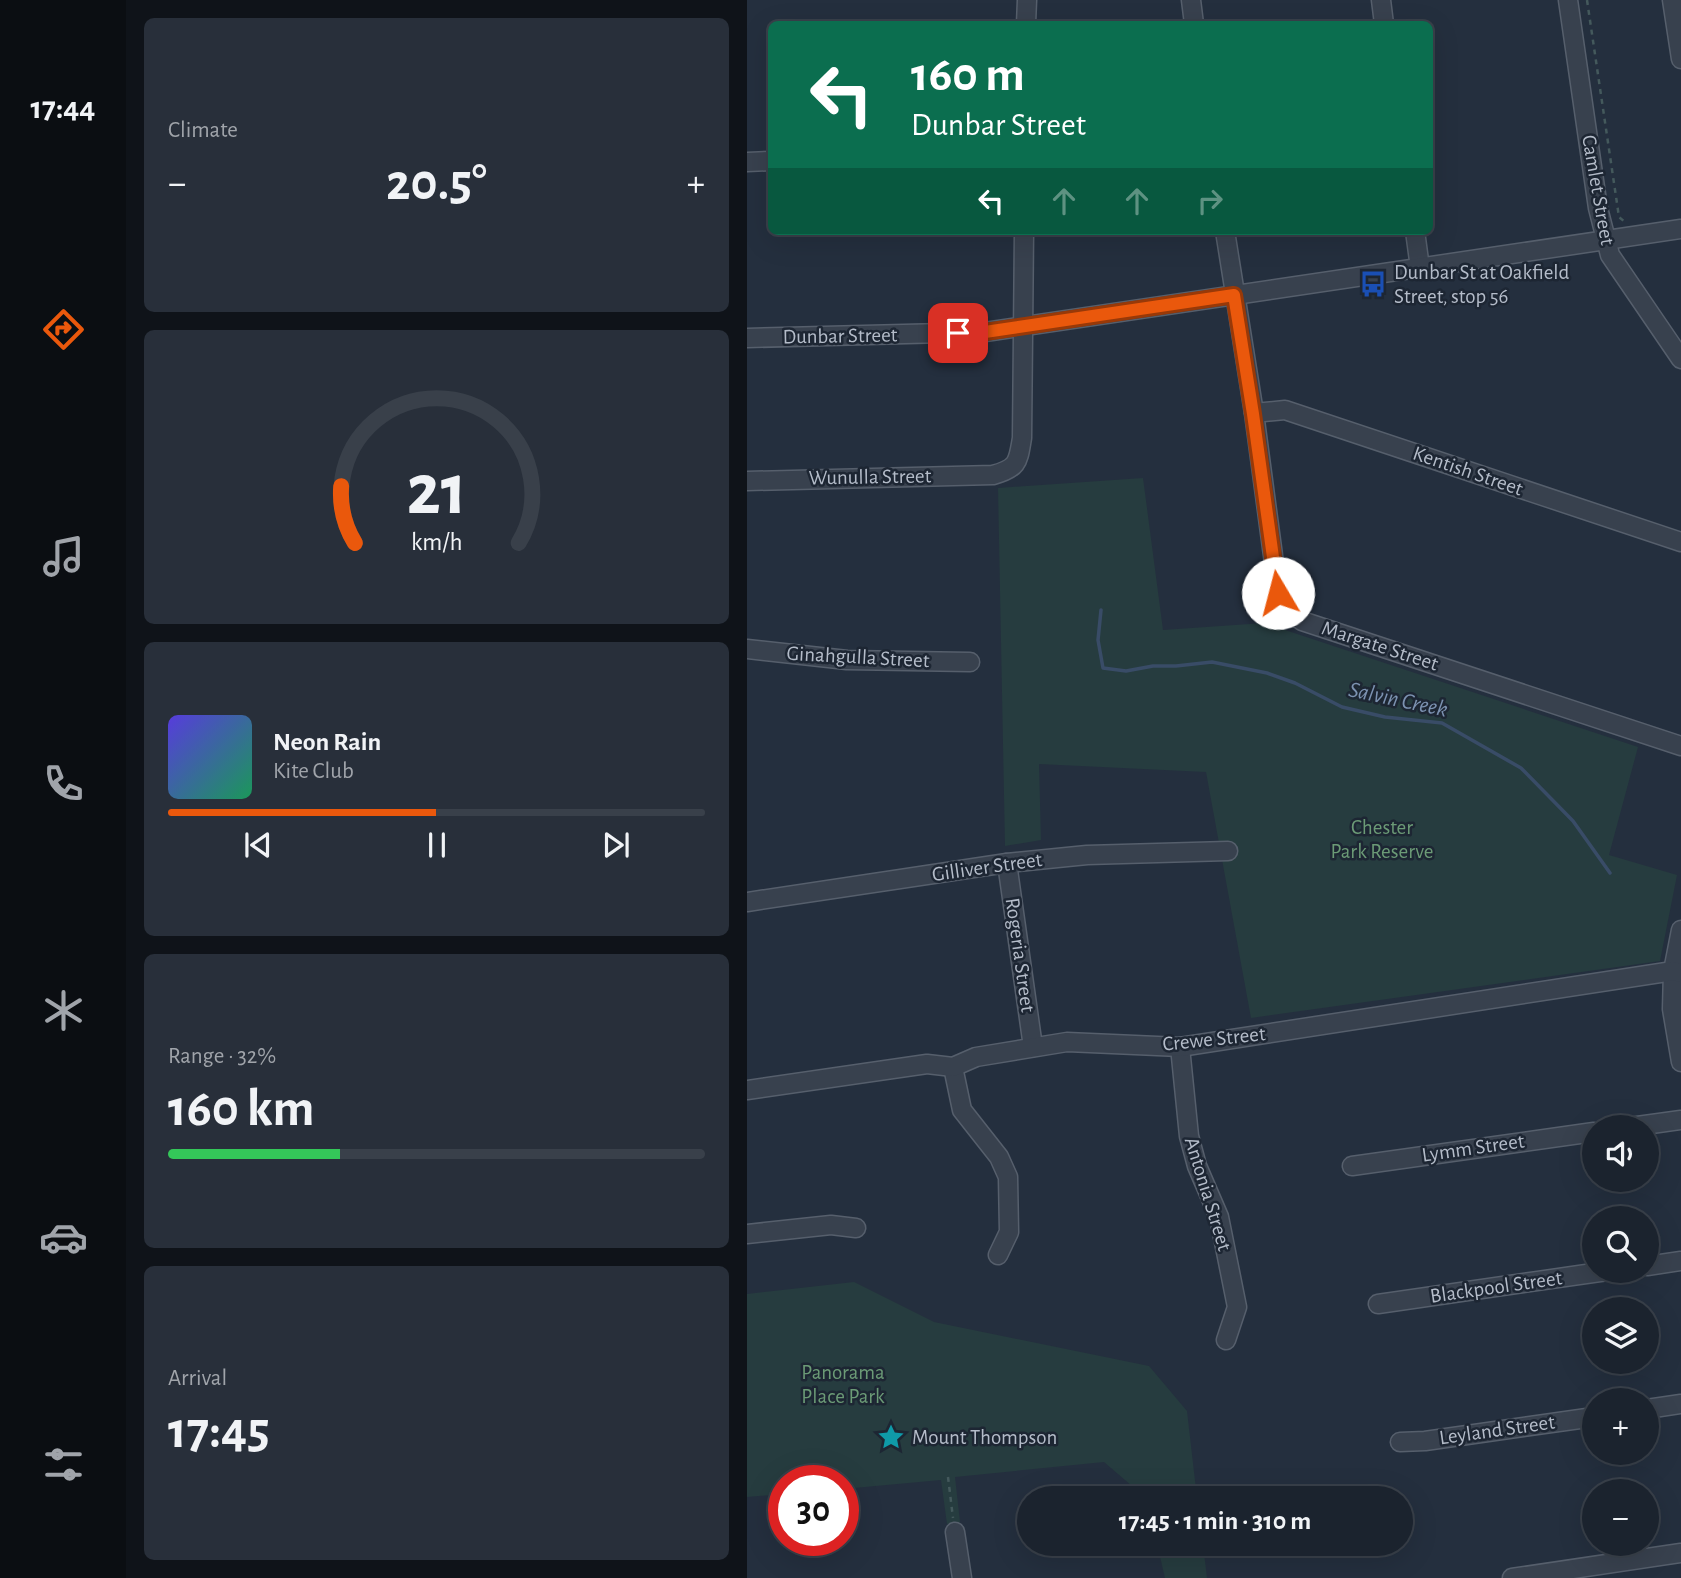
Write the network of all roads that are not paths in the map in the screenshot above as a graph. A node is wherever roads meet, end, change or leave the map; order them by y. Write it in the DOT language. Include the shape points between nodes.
graph roads {
  1 [pos="1027,0"];
  2 [pos="1191,0"];
  3 [pos="1381,0"];
  4 [pos="1568,0"];
  5 [pos="1672,0"];
  6 [pos="1026,21"];
  7 [pos="1194,21"];
  8 [pos="1384,21"];
  9 [pos="1681,59"];
  10 [pos="768,161"];
  11 [pos="747,162"];
  12 [pos="1681,229"];
  13 [pos="1024,235"];
  14 [pos="1226,235"];
  15 [pos="1415,235"];
  16 [pos="1606,241"];
  17 [pos="1420,268"];
  18 [pos="1234,295"];
  19 [pos="1023,326"];
  20 [pos="747,338"];
  21 [pos="1681,359"];
  22 [pos="1253,414"];
  23 [pos="747,481"];
  24 [pos="1681,542"];
  25 [pos="747,649"];
  26 [pos="970,662"];
  27 [pos="1681,746"];
  28 [pos="1228,851"];
  29 [pos="1007,863"];
  30 [pos="747,902"];
  31 [pos="1681,930"];
  32 [pos="1677,972"];
  33 [pos="1033,1047"];
  34 [pos="1180,1047"];
  35 [pos="1681,1062"];
  36 [pos="953,1067"];
  37 [pos="747,1090"];
  38 [pos="1681,1120"];
  39 [pos="1659,1123"];
  40 [pos="1582,1134"];
  41 [pos="1352,1166"];
  42 [pos="856,1228"];
  43 [pos="747,1234"];
  44 [pos="998,1255"];
  45 [pos="1681,1261"];
  46 [pos="1659,1264"];
  47 [pos="1582,1275"];
  48 [pos="1378,1304"];
  49 [pos="1226,1340"];
  50 [pos="1681,1404"];
  51 [pos="1659,1407"];
  52 [pos="1582,1419"];
  53 [pos="1400,1442"];
  54 [pos="955,1532"];
  55 [pos="1681,1553"];
  56 [pos="962,1578"];
  57 [pos="1512,1578"];
  1 -- 6 [label="street"];
  2 -- 7 [label="street"];
  3 -- 8 [label="street"];
  4 -- 16 [label="street, Camlet Street"];
  5 -- 9 [label="street"];
  10 -- 11 [label="street"];
  12 -- 16 [label="street, Dunbar Street"];
  13 -- 19 [label="street"];
  14 -- 18 [label="street, Margate Street"];
  15 -- 17 [label="street"];
  16 -- 17 [label="street, Dunbar Street"];
  16 -- 21 [label="street, Camlet Street" via="1615,264"];
  17 -- 18 [label="street, Dunbar Street"];
  18 -- 19 [label="street, Dunbar Street"];
  18 -- 22 [label="street, Margate Street"];
  19 -- 20 [label="street, Dunbar Street" via="985,332"];
  19 -- 23 [label="street, Wunulla Street" via="1022,438 1018,460 1007,471"];
  22 -- 24 [label="street, Kentish Street" via="1285,410"];
  22 -- 27 [label="street, Margate Street" via="1278,593 1284,607 1302,621"];
  25 -- 26 [label="street, Ginahgulla Street" via="847,660"];
  28 -- 29 [label="street, Gilliver Street" via="1087,855"];
  29 -- 30 [label="street, Gilliver Street"];
  29 -- 33 [label="street, Rogeria Street"];
  31 -- 32 [label="street"];
  32 -- 34 [label="street, Crewe Street"];
  32 -- 35 [label="street" via="1672,1009"];
  33 -- 34 [label="street, Crewe Street" via="1067,1042"];
  33 -- 36 [label="street, Crewe Street" via="976,1057"];
  34 -- 49 [label="street, Antonia Street" via="1189,1136 1219,1216 1237,1307"];
  36 -- 37 [label="street, Crewe Street" via="927,1064"];
  36 -- 44 [label="street" via="962,1110 1000,1157 1008,1177 1009,1232"];
  38 -- 39 [label="street"];
  40 -- 41 [label="street, Lymm Street"];
  42 -- 43 [label="street" via="831,1224"];
  45 -- 46 [label="street"];
  47 -- 48 [label="street, Blackpool Street"];
  50 -- 51 [label="street"];
  52 -- 53 [label="street, Leyland Street"];
  54 -- 56 [label="street"];
  55 -- 57 [label="street"];
}
